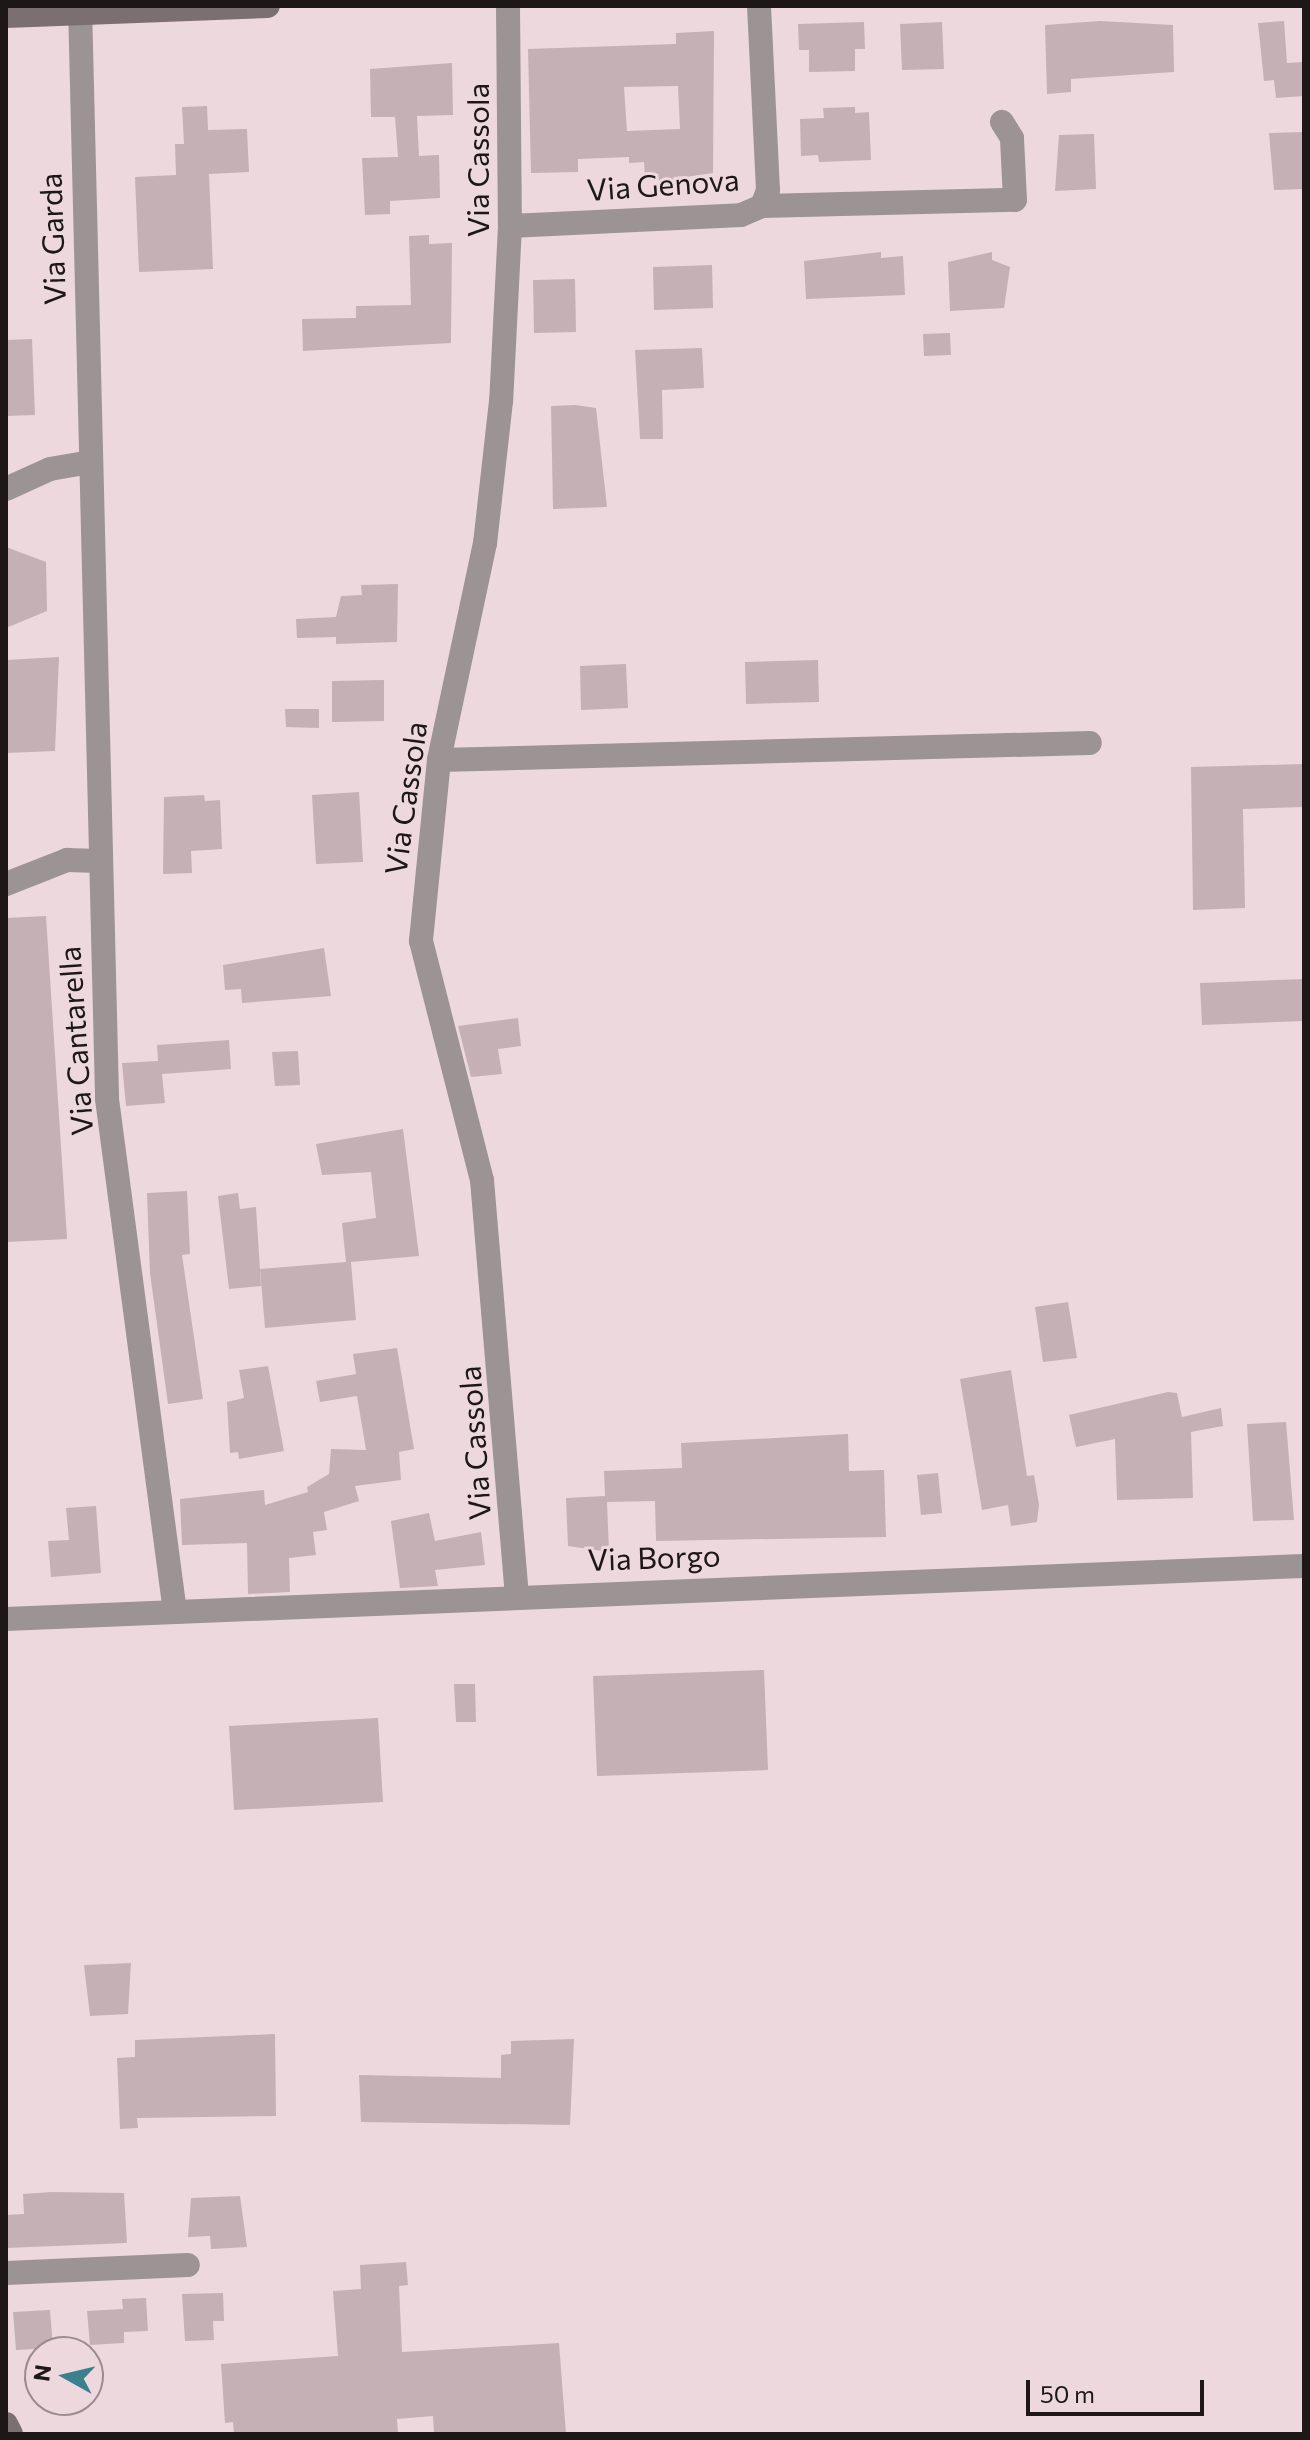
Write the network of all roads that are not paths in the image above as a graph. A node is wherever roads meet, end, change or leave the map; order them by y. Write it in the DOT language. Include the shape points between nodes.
graph roads {
  1 [pos="268,6"];
  2 [pos="508,6"];
  3 [pos="759,6"];
  4 [pos="80,10"];
  5 [pos="6,16"];
  6 [pos="1002,122"];
  7 [pos="762,206"];
  8 [pos="510,226"];
  9 [pos="90,462"];
  10 [pos="6,489"];
  11 [pos="1090,743"];
  12 [pos="439,760"];
  13 [pos="98,861"];
  14 [pos="6,884"];
  15 [pos="1304,1566"];
  16 [pos="517,1594"];
  17 [pos="175,1612"];
  18 [pos="6,1619"];
  19 [pos="188,2265"];
  20 [pos="6,2273"];
  21 [pos="6,2424"];
  22 [pos="11,2434"];
  1 -- 4 [label="street"];
  2 -- 8 [label="street, Via Cassola"];
  3 -- 7 [label="street, Via Genova" via="768,190"];
  4 -- 5 [label="street"];
  4 -- 9 [label="street, Via Garda"];
  6 -- 7 [label="street" via="1012,138 1015,200"];
  7 -- 8 [label="street, Via Genova" via="741,215"];
  8 -- 12 [label="street, Via Cassola" via="501,401 485,543"];
  9 -- 10 [label="street" via="50,469"];
  9 -- 13 [label="street, Via Cantarella"];
  11 -- 12 [label="street"];
  12 -- 16 [label="street, Via Cassola" via="421,941 482,1180"];
  13 -- 14 [label="street" via="67,860"];
  13 -- 17 [label="street, Via Cantarella" via="107,1099"];
  15 -- 16 [label="street, Via Borgo"];
  16 -- 17 [label="street, Via Borgo"];
  17 -- 18 [label="street, Via Borgo"];
  19 -- 20 [label="street"];
  21 -- 22 [label="street"];
}
